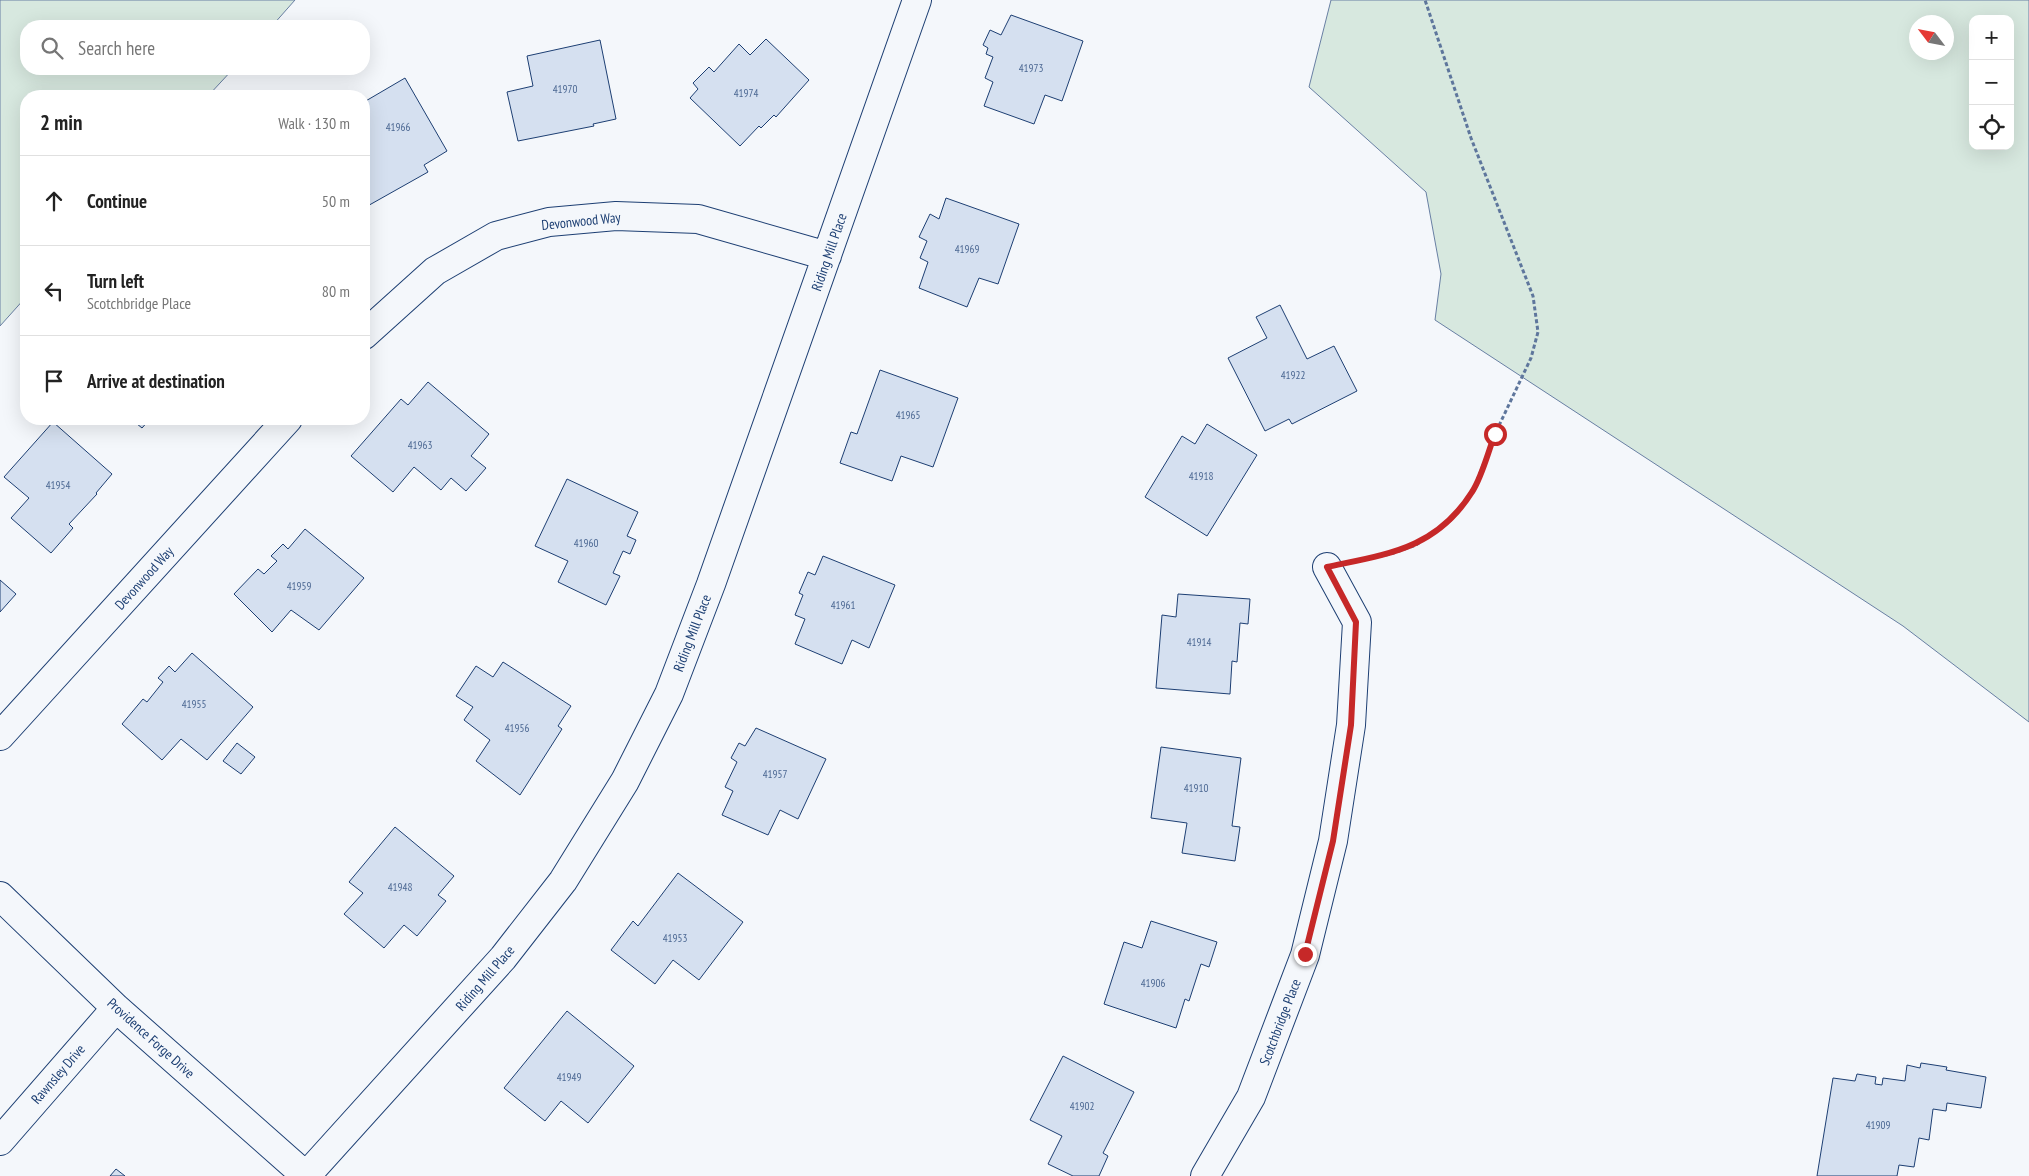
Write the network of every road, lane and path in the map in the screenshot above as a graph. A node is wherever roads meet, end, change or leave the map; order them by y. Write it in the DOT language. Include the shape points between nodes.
graph roads {
  1 [pos="917,0"];
  2 [pos="1425,0"];
  3 [pos="827,256"];
  4 [pos="370,330"];
  5 [pos="283,425"];
  6 [pos="1327,567"];
  7 [pos="0,736"];
  8 [pos="0,896"];
  9 [pos="116,1008"];
  10 [pos="0,1141"];
  11 [pos="306,1176"];
  12 [pos="1205,1176"];
  1 -- 3 [label="street, Riding Mill Place"];
  2 -- 6 [label="path" via="1471,138 1533,296 1538,332 1531,358 1495,434 1473,491 1451,520 1416,545 1391,554"];
  3 -- 4 [label="street, Devonwood Way" via="698,219 616,216 550,222 496,236 434,272"];
  3 -- 11 [label="street, Riding Mill Place" via="712,584 669,694 625,781 563,881 503,958"];
  5 -- 7 [label="street, Devonwood Way"];
  6 -- 12 [label="street, Scotchbridge Place" via="1356,622 1351,725 1333,841 1305,954 1251,1097"];
  8 -- 9 [label="street, Providence Forge Drive"];
  9 -- 10 [label="street, Rawnsley Drive"];
  9 -- 11 [label="street, Providence Forge Drive"];
}
